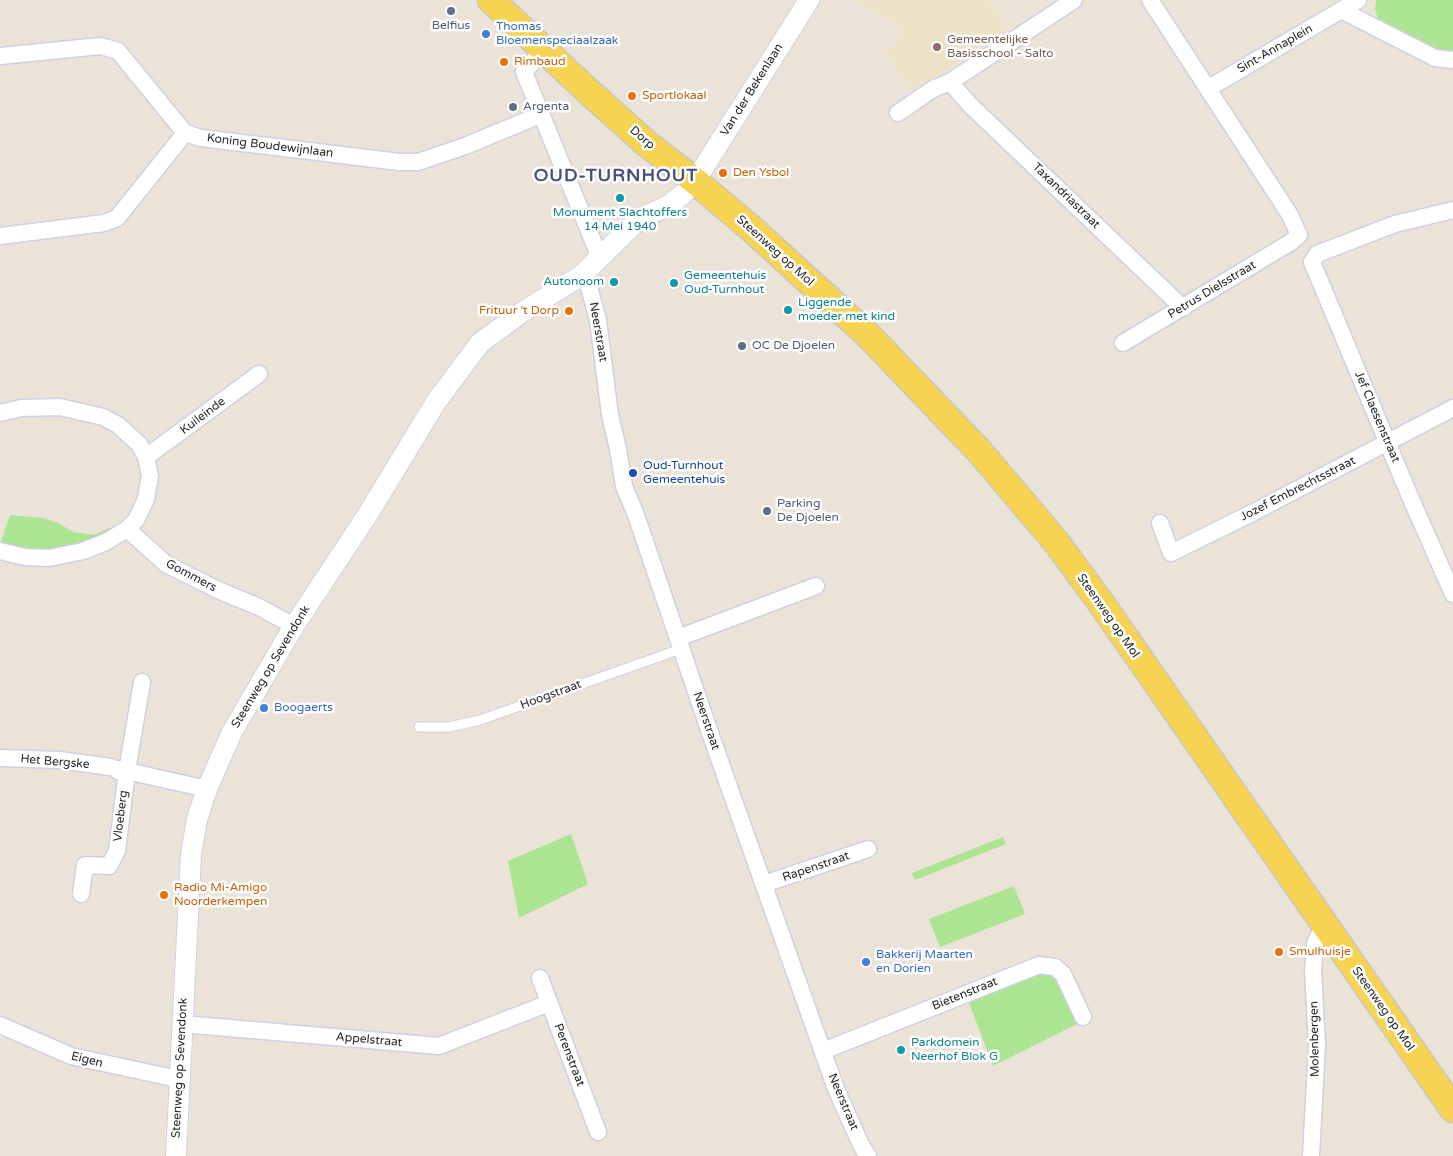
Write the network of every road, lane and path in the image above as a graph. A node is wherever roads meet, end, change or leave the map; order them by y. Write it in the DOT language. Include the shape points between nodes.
graph roads {
  1 [pos="491,0"];
  2 [pos="809,0"];
  3 [pos="1074,0"];
  4 [pos="1150,0"];
  5 [pos="1358,0"];
  6 [pos="1342,10"];
  7 [pos="540,53"];
  8 [pos="0,56"];
  9 [pos="1453,60"];
  10 [pos="950,82"];
  11 [pos="1209,88"];
  12 [pos="898,114"];
  13 [pos="540,115"];
  14 [pos="185,133"];
  15 [pos="695,181"];
  16 [pos="1453,210"];
  17 [pos="0,236"];
  18 [pos="600,258"];
  19 [pos="582,275"];
  20 [pos="1182,308"];
  21 [pos="1123,343"];
  22 [pos="259,374"];
  23 [pos="1453,408"];
  24 [pos="0,413"];
  25 [pos="1387,443"];
  26 [pos="146,457"];
  27 [pos="1160,523"];
  28 [pos="127,529"];
  29 [pos="0,551"];
  30 [pos="816,586"];
  31 [pos="1453,594"];
  32 [pos="294,626"];
  33 [pos="680,643"];
  34 [pos="142,682"];
  35 [pos="419,727"];
  36 [pos="0,758"];
  37 [pos="110,768"];
  38 [pos="127,771"];
  39 [pos="207,789"];
  40 [pos="108,847"];
  41 [pos="868,849"];
  42 [pos="764,884"];
  43 [pos="81,894"];
  44 [pos="1324,924"];
  45 [pos="540,978"];
  46 [pos="549,1003"];
  47 [pos="1083,1017"];
  48 [pos="182,1024"];
  49 [pos="0,1025"];
  50 [pos="822,1051"];
  51 [pos="178,1079"];
  52 [pos="1453,1109"];
  53 [pos="598,1132"];
  54 [pos="176,1156"];
  55 [pos="868,1156"];
  56 [pos="1311,1156"];
  1 -- 7 [label="main road, Dorp"];
  2 -- 15 [label="street, Van der Bekenlaan"];
  3 -- 10 [label="street"];
  4 -- 11 [label="street"];
  5 -- 6 [label="street, Sint-Annaplein"];
  6 -- 9 [label="street" via="1435,58"];
  6 -- 11 [label="street, Sint-Annaplein"];
  7 -- 13 [label="street" via="524,72"];
  7 -- 15 [label="main road, Dorp"];
  8 -- 14 [label="street" via="100,46 118,51"];
  10 -- 12 [label="street" via="933,89"];
  10 -- 20 [label="street, Taxandriastraat" via="970,105"];
  11 -- 20 [label="street, Petrus Dielsstraat" via="1299,235"];
  13 -- 14 [label="street, Koning Boudewijnlaan" via="418,162 210,139"];
  13 -- 18 [label="street"];
  14 -- 17 [label="street" via="117,218 104,224"];
  15 -- 18 [label="street" via="669,205 639,219"];
  15 -- 44 [label="main road, Steenweg op Mol" via="868,335 980,452 1026,506 1101,603"];
  16 -- 25 [label="street, Jef Claesenstraat" via="1395,224 1330,248 1317,254 1312,262"];
  18 -- 19 [label="street"];
  19 -- 32 [label="street, Steenweg op Sevendonk" via="521,312 480,343 436,402 368,514"];
  19 -- 33 [label="street, Neerstraat" via="589,287 598,320 610,416 624,486"];
  20 -- 21 [label="street, Petrus Dielsstraat"];
  22 -- 26 [label="street, Kuileinde"];
  23 -- 25 [label="street, Jozef Embrechtsstraat"];
  24 -- 26 [label="street" via="46,406 90,413 118,425 139,444"];
  25 -- 27 [label="street, Jozef Embrechtsstraat" via="1171,553"];
  25 -- 31 [label="street, Jef Claesenstraat"];
  26 -- 28 [label="street" via="149,487 136,520"];
  28 -- 29 [label="street" via="83,552 49,558 24,557"];
  28 -- 32 [label="street, Gommers" via="166,564"];
  30 -- 33 [label="street, Hoogstraat"];
  32 -- 39 [label="street, Steenweg op Sevendonk" via="232,732"];
  33 -- 35 [label="lane, Hoogstraat" via="480,720"];
  33 -- 42 [label="street, Neerstraat"];
  34 -- 38 [label="street, Vloeberg"];
  36 -- 37 [label="street, Het Bergske" via="59,760"];
  38 -- 39 [label="street, Vloeberg"];
  38 -- 40 [label="street, Vloeberg" via="118,769"];
  38 -- 43 [label="street, Vloeberg" via="117,851 109,866 85,865"];
  39 -- 48 [label="street, Steenweg op Sevendonk" via="191,854"];
  41 -- 42 [label="street, Rapenstraat"];
  42 -- 50 [label="street, Neerstraat"];
  44 -- 52 [label="main road, Steenweg op Mol"];
  44 -- 56 [label="street, Molenbergen" via="1315,944 1313,971 1317,1044"];
  45 -- 46 [label="street, Perenstraat"];
  46 -- 48 [label="street, Appelstraat" via="439,1046"];
  46 -- 53 [label="street, Perenstraat"];
  47 -- 50 [label="street, Bietenstraat" via="1063,974 1055,967 1039,965"];
  48 -- 51 [label="street, Steenweg op Sevendonk"];
  49 -- 51 [label="street, Eigen" via="71,1056"];
  50 -- 55 [label="street, Neerstraat" via="839,1097"];
  51 -- 54 [label="street, Steenweg op Sevendonk"];
}
